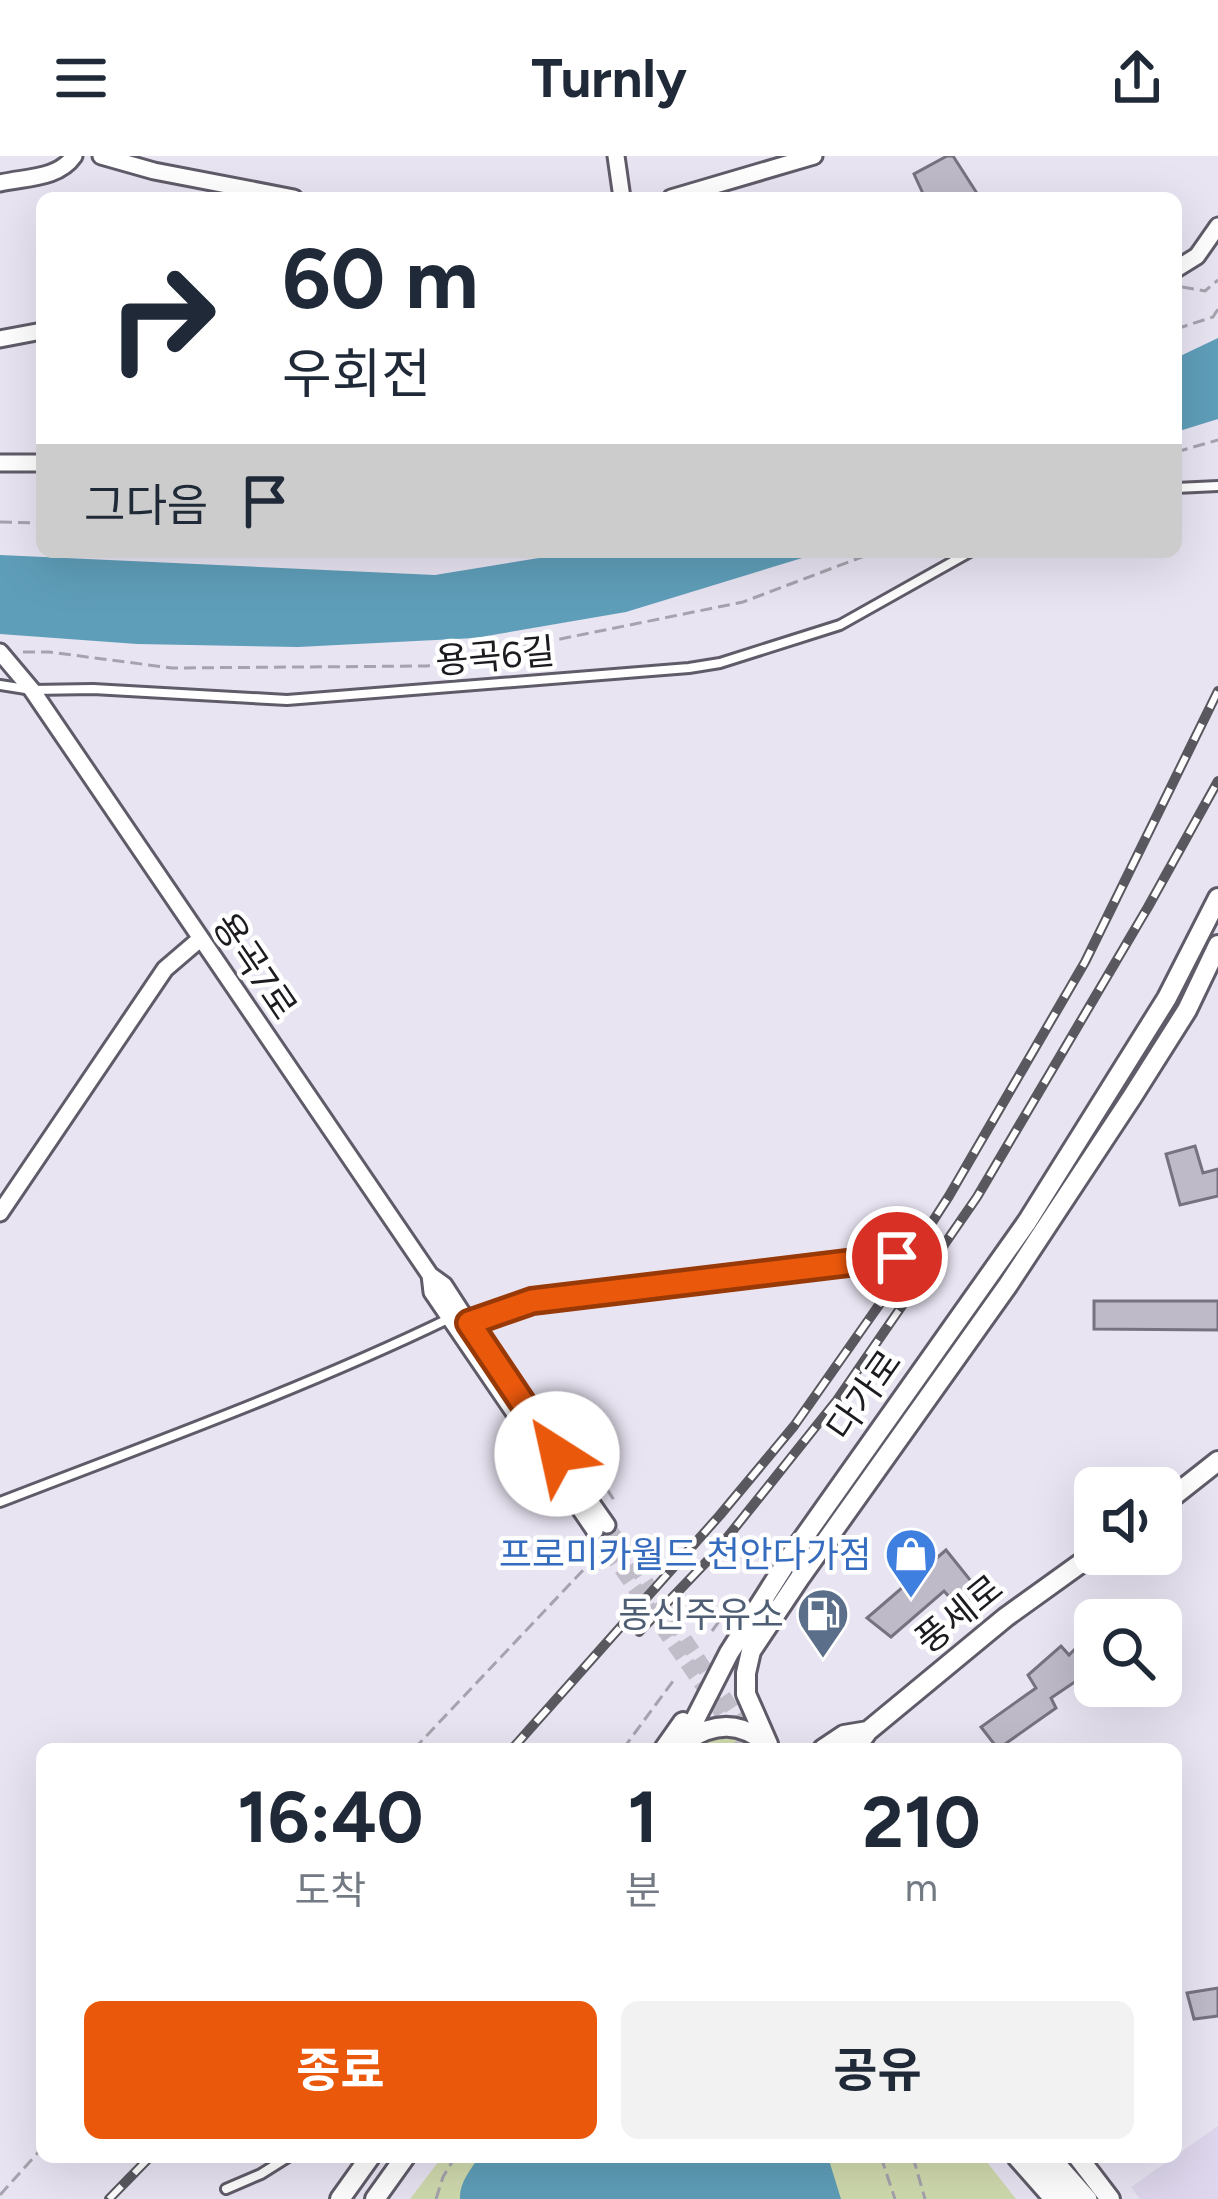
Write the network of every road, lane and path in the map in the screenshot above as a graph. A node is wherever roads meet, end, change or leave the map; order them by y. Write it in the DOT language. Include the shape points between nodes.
graph roads {
  1 [pos="74,156"];
  2 [pos="101,156"];
  3 [pos="166,156"];
  4 [pos="616,156"];
  5 [pos="814,156"];
  6 [pos="154,171"];
  7 [pos="0,183"];
  8 [pos="263,192"];
  9 [pos="621,192"];
  10 [pos="691,192"];
  11 [pos="1218,226"];
  12 [pos="1182,265"];
  13 [pos="1218,280"];
  14 [pos="1182,287"];
  15 [pos="1218,309"];
  16 [pos="1182,327"];
  17 [pos="36,333"];
  18 [pos="0,339"];
  19 [pos="1218,440"];
  20 [pos="1182,450"];
  21 [pos="0,463"];
  22 [pos="36,464"];
  23 [pos="1218,486"];
  24 [pos="1182,488"];
  25 [pos="0,522"];
  26 [pos="36,523"];
  27 [pos="859,558"];
  28 [pos="959,558"];
  29 [pos="10,657"];
  30 [pos="0,686"];
  31 [pos="32,690"];
  32 [pos="1218,898"];
  33 [pos="200,939"];
  34 [pos="1218,945"];
  35 [pos="0,1214"];
  36 [pos="897,1257"];
  37 [pos="430,1276"];
  38 [pos="451,1318"];
  39 [pos="469,1323"];
  40 [pos="1218,1461"];
  41 [pos="597,1474"];
  42 [pos="1182,1489"];
  43 [pos="0,1502"];
  44 [pos="616,1503"];
  45 [pos="604,1532"];
  46 [pos="1074,1568"];
  47 [pos="738,1595"];
  48 [pos="712,1631"];
  49 [pos="729,1653"];
  50 [pos="676,1677"];
  51 [pos="868,1731"];
  52 [pos="419,1743"];
  53 [pos="627,1743"];
  54 [pos="668,1743"];
  55 [pos="684,1743"];
  56 [pos="686,1743"];
  57 [pos="767,1743"];
  58 [pos="770,1743"];
  59 [pos="832,1743"];
  60 [pos="860,1743"];
  61 [pos="36,2155"];
  62 [pos="278,2163"];
  63 [pos="366,2163"];
  64 [pos="401,2163"];
  65 [pos="451,2163"];
  66 [pos="883,2163"];
  67 [pos="915,2163"];
  68 [pos="1023,2163"];
  69 [pos="1040,2163"];
  70 [pos="1057,2163"];
  71 [pos="1083,2163"];
  72 [pos="226,2189"];
  73 [pos="0,2195"];
  74 [pos="340,2199"];
  75 [pos="374,2199"];
  76 [pos="436,2199"];
  77 [pos="895,2199"];
  78 [pos="925,2199"];
  79 [pos="1054,2199"];
  80 [pos="1072,2199"];
  81 [pos="1089,2199"];
  82 [pos="1110,2199"];
  1 -- 7 [label="street" via="56,173"];
  2 -- 6 [label="street"];
  3 -- 6 [label="street"];
  4 -- 9 [label="street"];
  5 -- 10 [label="street"];
  6 -- 8 [label="street"];
  11 -- 12 [label="street"];
  13 -- 14 [label="path" via="1205,291"];
  15 -- 16 [label="path"];
  17 -- 18 [label="street"];
  19 -- 20 [label="path"];
  21 -- 22 [label="street"];
  23 -- 24 [label="lane"];
  25 -- 26 [label="path"];
  27 -- 29 [label="path" via="743,602 427,666 172,668 49,652"];
  28 -- 31 [label="lane, 용곡6길" via="840,625 689,668 287,700"];
  29 -- 31 [label="street, 용곡7로"];
  30 -- 31 [label="lane, 용곡6길"];
  31 -- 33 [label="street, 용곡7로"];
  32 -- 49 [label="street, 다가로" via="1167,998 1027,1222"];
  33 -- 35 [label="street" via="165,969"];
  33 -- 37 [label="street, 용곡7로"];
  34 -- 58 [label="street, 다가로" via="1187,1010 1008,1286 751,1651 746,1694"];
  36 -- 39 [label="lane" via="532,1301"];
  37 -- 38 [label="street, 용곡7로"];
  37 -- 39 [label="street, 용곡7로"];
  38 -- 43 [label="lane"];
  38 -- 45 [label="street, 용곡7로"];
  39 -- 45 [label="street, 용곡7로"];
  40 -- 42 [label="street"];
  41 -- 44 [label="path"];
  45 -- 52 [label="path"];
  46 -- 51 [label="street, 풍세로"];
  47 -- 48 [label="path"];
  49 -- 54 [label="street"];
  49 -- 55 [label="street, 다가로"];
  50 -- 53 [label="path"];
  51 -- 59 [label="street, 풍세로"];
  51 -- 60 [label="street, 풍세로"];
  56 -- 57 [label="street" via="703,1730 738,1726"];
  61 -- 73 [label="path"];
  62 -- 72 [label="lane"];
  63 -- 74 [label="street"];
  64 -- 75 [label="street"];
  65 -- 76 [label="path"];
  66 -- 77 [label="path"];
  67 -- 78 [label="path"];
  68 -- 79 [label="street"];
  69 -- 80 [label="street"];
  70 -- 81 [label="street"];
  71 -- 82 [label="street"];
}
